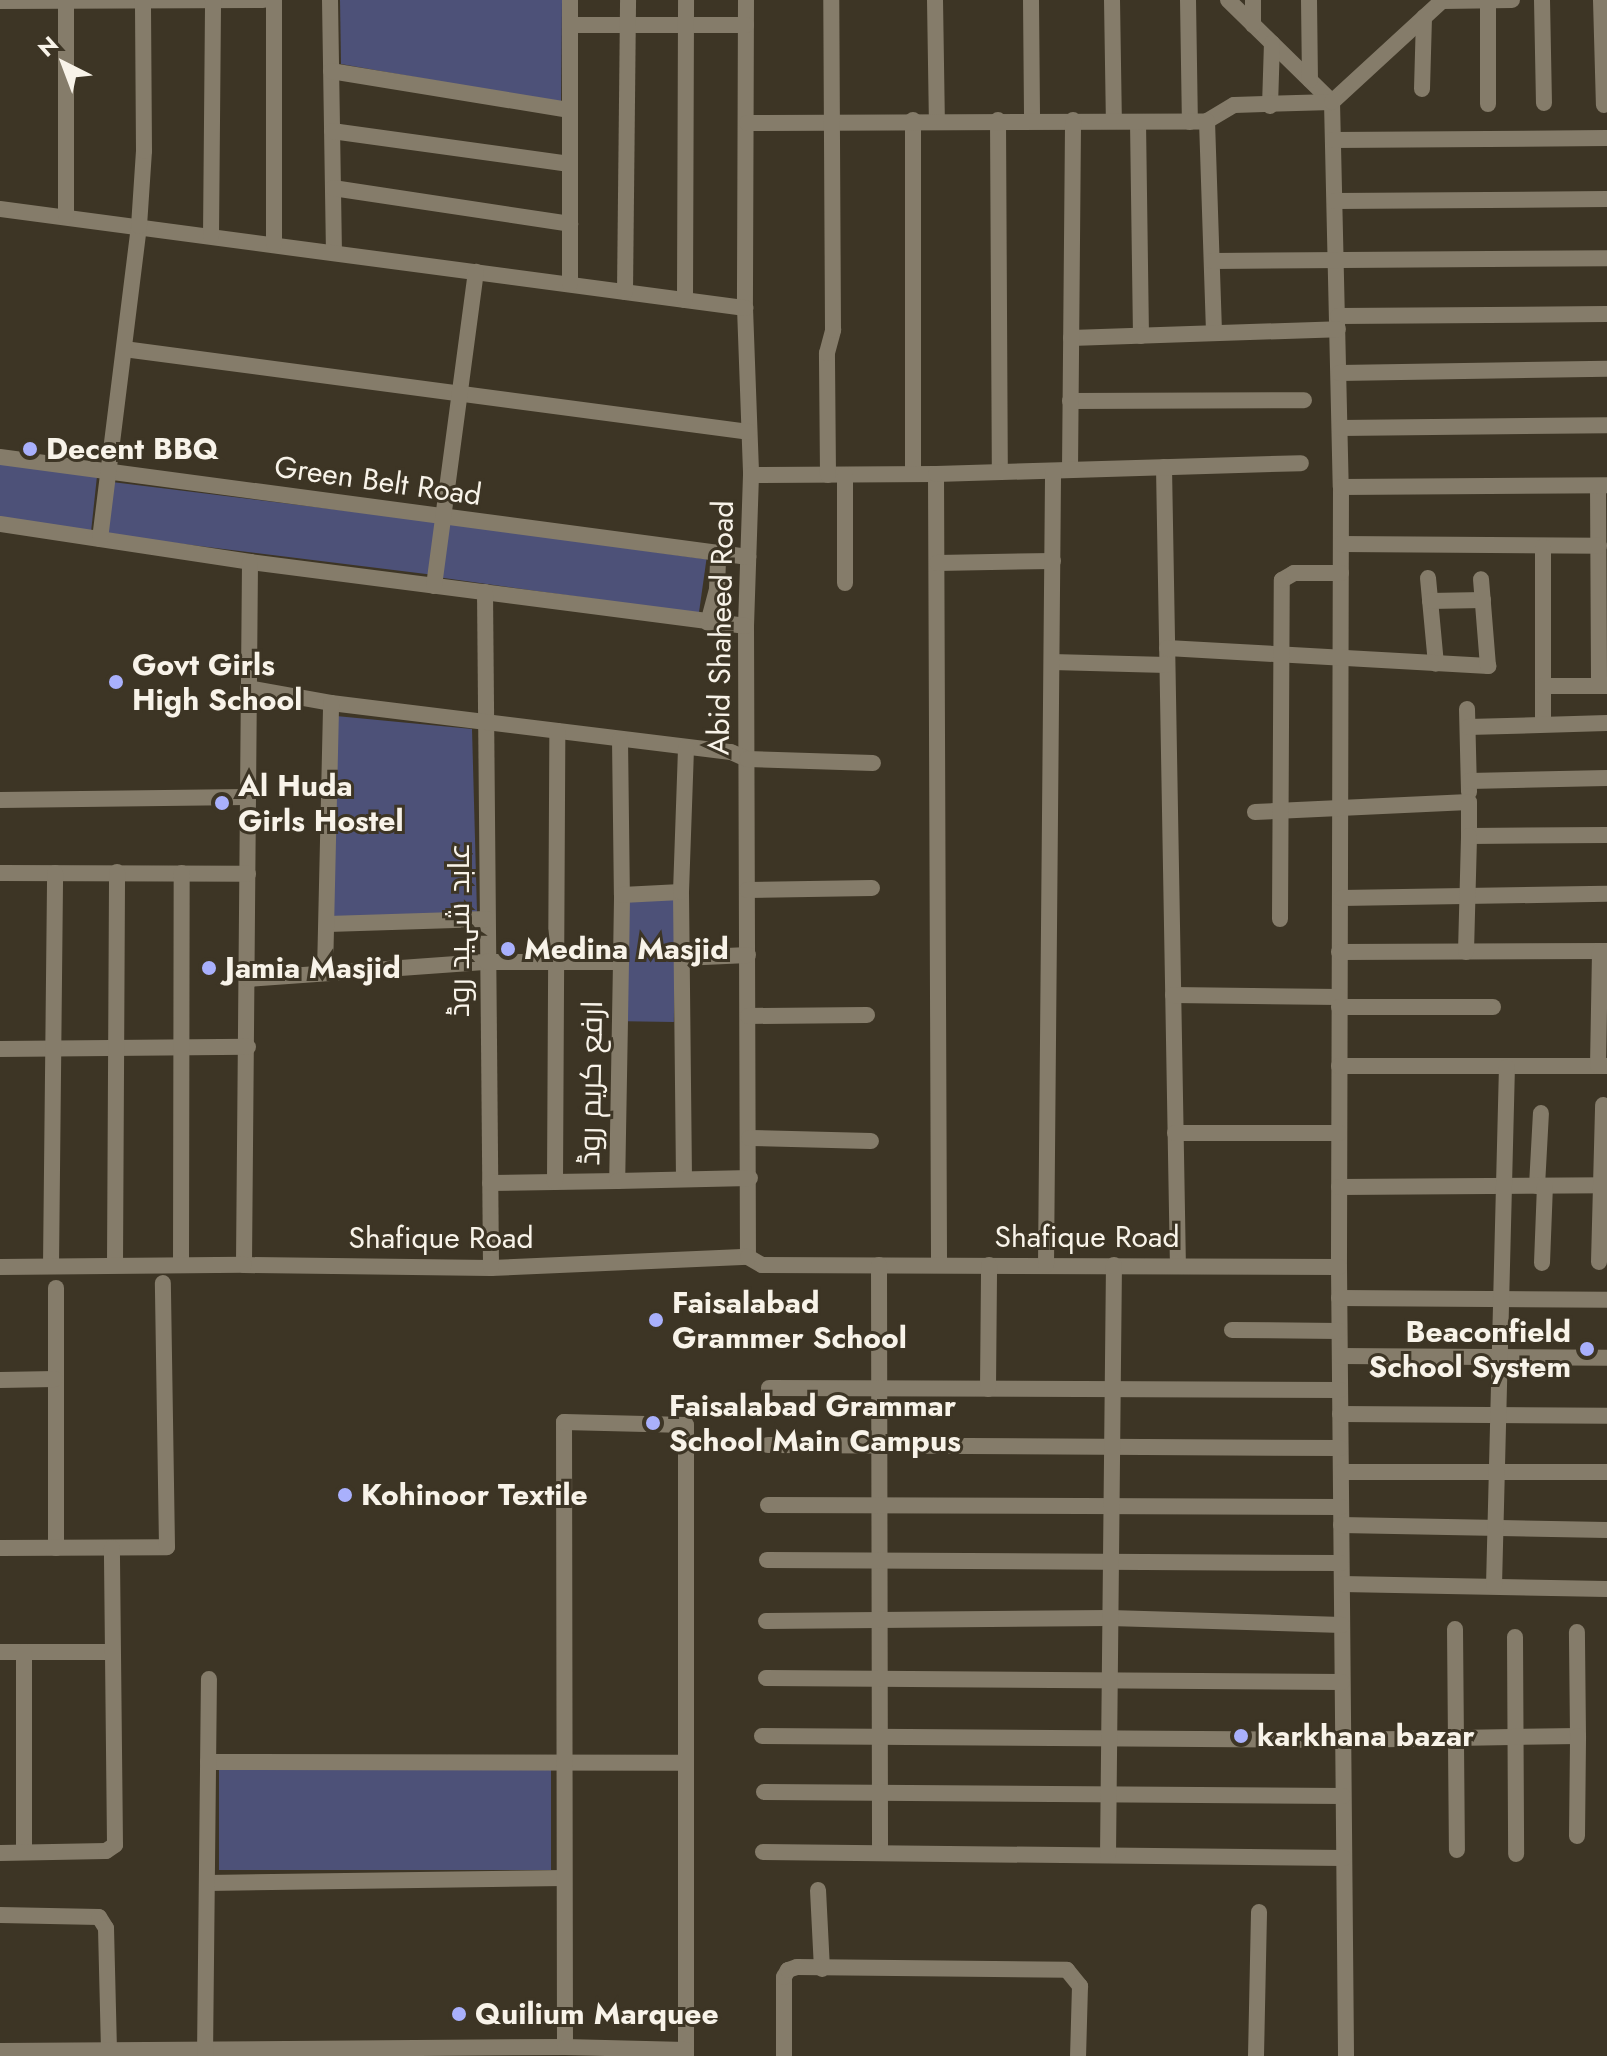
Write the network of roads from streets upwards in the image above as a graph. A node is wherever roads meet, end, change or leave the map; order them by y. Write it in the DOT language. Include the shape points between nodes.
graph roads {
  1 [pos="143,0"];
  2 [pos="263,0"];
  3 [pos="274,0"];
  4 [pos="330,0"];
  5 [pos="570,0"];
  6 [pos="628,0"];
  7 [pos="686,0"];
  8 [pos="746,0"];
  9 [pos="831,0"];
  10 [pos="935,0"];
  11 [pos="1031,0"];
  12 [pos="1112,0"];
  13 [pos="1188,0"];
  14 [pos="1228,0"];
  15 [pos="1253,0"];
  16 [pos="1309,0"];
  17 [pos="1442,0"];
  18 [pos="1488,0"];
  19 [pos="1512,0"];
  20 [pos="1542,0"];
  21 [pos="1601,0"];
  22 [pos="0,1"];
  23 [pos="66,1"];
  24 [pos="213,1"];
  25 [pos="1424,17"];
  26 [pos="570,25"];
  27 [pos="627,25"];
  28 [pos="686,25"];
  29 [pos="746,25"];
  30 [pos="1253,25"];
  31 [pos="1272,43"];
  32 [pos="331,71"];
  33 [pos="1310,80"];
  34 [pos="1422,89"];
  35 [pos="1332,102"];
  36 [pos="1544,103"];
  37 [pos="1488,104"];
  38 [pos="1604,105"];
  39 [pos="1270,106"];
  40 [pos="570,110"];
  41 [pos="913,120"];
  42 [pos="998,120"];
  43 [pos="1032,120"];
  44 [pos="1073,120"];
  45 [pos="937,121"];
  46 [pos="1114,121"];
  47 [pos="1207,121"];
  48 [pos="1138,122"];
  49 [pos="1190,122"];
  50 [pos="747,123"];
  51 [pos="832,123"];
  52 [pos="332,131"];
  53 [pos="1607,138"];
  54 [pos="1333,140"];
  55 [pos="570,164"];
  56 [pos="333,188"];
  57 [pos="1607,199"];
  58 [pos="1335,201"];
  59 [pos="0,209"];
  60 [pos="66,216"];
  61 [pos="570,224"];
  62 [pos="139,226"];
  63 [pos="211,236"];
  64 [pos="274,244"];
  65 [pos="334,252"];
  66 [pos="1607,258"];
  67 [pos="1212,261"];
  68 [pos="1336,261"];
  69 [pos="476,272"];
  70 [pos="570,284"];
  71 [pos="625,292"];
  72 [pos="685,300"];
  73 [pos="745,308"];
  74 [pos="1607,314"];
  75 [pos="1338,323"];
  76 [pos="1214,333"];
  77 [pos="1141,336"];
  78 [pos="1071,338"];
  79 [pos="124,349"];
  80 [pos="1607,369"];
  81 [pos="1339,373"];
  82 [pos="459,394"];
  83 [pos="1304,400"];
  84 [pos="1070,401"];
  85 [pos="1607,425"];
  86 [pos="1340,428"];
  87 [pos="749,432"];
  88 [pos="0,457"];
  89 [pos="1301,463"];
  90 [pos="1164,467"];
  91 [pos="1062,470"];
  92 [pos="107,472"];
  93 [pos="1000,472"];
  94 [pos="913,474"];
  95 [pos="936,474"];
  96 [pos="751,475"];
  97 [pos="836,475"];
  98 [pos="1602,486"];
  99 [pos="1341,487"];
  100 [pos="444,518"];
  101 [pos="0,524"];
  102 [pos="100,539"];
  103 [pos="1341,544"];
  104 [pos="1599,546"];
  105 [pos="1543,547"];
  106 [pos="718,554"];
  107 [pos="748,557"];
  108 [pos="1053,561"];
  109 [pos="250,562"];
  110 [pos="937,563"];
  111 [pos="1341,573"];
  112 [pos="1428,578"];
  113 [pos="1481,579"];
  114 [pos="845,583"];
  115 [pos="434,586"];
  116 [pos="485,592"];
  117 [pos="1483,600"];
  118 [pos="1430,601"];
  119 [pos="708,623"];
  120 [pos="746,626"];
  121 [pos="1282,655"];
  122 [pos="1167,657"];
  123 [pos="1342,659"];
  124 [pos="1052,662"];
  125 [pos="1436,664"];
  126 [pos="1543,686"];
  127 [pos="1603,686"];
  128 [pos="248,688"];
  129 [pos="331,703"];
  130 [pos="1467,709"];
  131 [pos="487,723"];
  132 [pos="1607,723"];
  133 [pos="1543,724"];
  134 [pos="1468,727"];
  135 [pos="557,731"];
  136 [pos="620,739"];
  137 [pos="686,747"];
  138 [pos="747,759"];
  139 [pos="873,763"];
  140 [pos="1607,778"];
  141 [pos="1469,781"];
  142 [pos="246,797"];
  143 [pos="0,800"];
  144 [pos="1469,802"];
  145 [pos="1343,810"];
  146 [pos="1283,811"];
  147 [pos="1255,812"];
  148 [pos="1607,835"];
  149 [pos="1469,836"];
  150 [pos="117,872"];
  151 [pos="0,873"];
  152 [pos="55,873"];
  153 [pos="182,873"];
  154 [pos="248,874"];
  155 [pos="872,888"];
  156 [pos="747,890"];
  157 [pos="681,892"];
  158 [pos="1607,894"];
  159 [pos="622,895"];
  160 [pos="1467,895"];
  161 [pos="1341,898"];
  162 [pos="487,919"];
  163 [pos="1280,919"];
  164 [pos="328,924"];
  165 [pos="1604,951"];
  166 [pos="1339,952"];
  167 [pos="1466,952"];
  168 [pos="748,955"];
  169 [pos="682,958"];
  170 [pos="556,960"];
  171 [pos="487,962"];
  172 [pos="621,962"];
  173 [pos="325,973"];
  174 [pos="248,979"];
  175 [pos="1173,995"];
  176 [pos="1339,1002"];
  177 [pos="1493,1007"];
  178 [pos="867,1015"];
  179 [pos="748,1016"];
  180 [pos="116,1047"];
  181 [pos="180,1047"];
  182 [pos="248,1047"];
  183 [pos="52,1048"];
  184 [pos="0,1049"];
  185 [pos="1339,1066"];
  186 [pos="1602,1066"];
  187 [pos="1507,1067"];
  188 [pos="1603,1105"];
  189 [pos="1541,1113"];
  190 [pos="1175,1133"];
  191 [pos="1339,1133"];
  192 [pos="749,1138"];
  193 [pos="871,1141"];
  194 [pos="750,1178"];
  195 [pos="684,1179"];
  196 [pos="617,1181"];
  197 [pos="555,1182"];
  198 [pos="490,1183"];
  199 [pos="1603,1185"];
  200 [pos="1503,1186"];
  201 [pos="1541,1186"];
  202 [pos="1339,1187"];
  203 [pos="748,1257"];
  204 [pos="1599,1262"];
  205 [pos="1542,1263"];
  206 [pos="115,1265"];
  207 [pos="181,1265"];
  208 [pos="244,1265"];
  209 [pos="879,1265"];
  210 [pos="939,1265"];
  211 [pos="989,1265"];
  212 [pos="1046,1265"];
  213 [pos="1114,1265"];
  214 [pos="51,1266"];
  215 [pos="1178,1266"];
  216 [pos="0,1267"];
  217 [pos="1339,1267"];
  218 [pos="491,1268"];
  219 [pos="163,1283"];
  220 [pos="56,1288"];
  221 [pos="1339,1298"];
  222 [pos="1501,1299"];
  223 [pos="1607,1300"];
  224 [pos="1232,1330"];
  225 [pos="1339,1331"];
  226 [pos="1340,1356"];
  227 [pos="1499,1357"];
  228 [pos="1607,1358"];
  229 [pos="55,1379"];
  230 [pos="0,1380"];
  231 [pos="769,1388"];
  232 [pos="879,1388"];
  233 [pos="988,1389"];
  234 [pos="1113,1389"];
  235 [pos="1340,1390"];
  236 [pos="1340,1414"];
  237 [pos="1498,1415"];
  238 [pos="1607,1416"];
  239 [pos="768,1445"];
  240 [pos="879,1445"];
  241 [pos="1112,1446"];
  242 [pos="1340,1448"];
  243 [pos="1341,1472"];
  244 [pos="1497,1472"];
  245 [pos="1607,1472"];
  246 [pos="768,1505"];
  247 [pos="879,1505"];
  248 [pos="1112,1506"];
  249 [pos="1341,1507"];
  250 [pos="1341,1525"];
  251 [pos="1496,1528"];
  252 [pos="1607,1530"];
  253 [pos="0,1548"];
  254 [pos="56,1548"];
  255 [pos="112,1548"];
  256 [pos="767,1560"];
  257 [pos="879,1560"];
  258 [pos="1111,1562"];
  259 [pos="1341,1563"];
  260 [pos="1342,1584"];
  261 [pos="1494,1586"];
  262 [pos="1607,1589"];
  263 [pos="1110,1618"];
  264 [pos="766,1621"];
  265 [pos="879,1622"];
  266 [pos="1342,1625"];
  267 [pos="1455,1629"];
  268 [pos="1577,1632"];
  269 [pos="1515,1637"];
  270 [pos="0,1652"];
  271 [pos="24,1652"];
  272 [pos="112,1652"];
  273 [pos="766,1678"];
  274 [pos="209,1679"];
  275 [pos="879,1679"];
  276 [pos="1110,1680"];
  277 [pos="1342,1682"];
  278 [pos="762,1736"];
  279 [pos="1517,1736"];
  280 [pos="1578,1736"];
  281 [pos="880,1737"];
  282 [pos="1457,1737"];
  283 [pos="1109,1739"];
  284 [pos="1343,1740"];
  285 [pos="564,1761"];
  286 [pos="208,1762"];
  287 [pos="684,1763"];
  288 [pos="764,1792"];
  289 [pos="880,1793"];
  290 [pos="1109,1794"];
  291 [pos="1343,1796"];
  292 [pos="1577,1836"];
  293 [pos="1457,1850"];
  294 [pos="24,1852"];
  295 [pos="763,1852"];
  296 [pos="0,1853"];
  297 [pos="880,1853"];
  298 [pos="1516,1854"];
  299 [pos="1108,1855"];
  300 [pos="1344,1858"];
  301 [pos="564,1878"];
  302 [pos="207,1883"];
  303 [pos="818,1890"];
  304 [pos="1259,1912"];
  305 [pos="0,1915"];
  306 [pos="822,1969"];
  307 [pos="565,2047"];
  308 [pos="0,2051"];
  309 [pos="109,2052"];
  310 [pos="686,2053"];
  311 [pos="205,2054"];
  312 [pos="784,2056"];
  313 [pos="1078,2056"];
  314 [pos="1256,2056"];
  315 [pos="1346,2056"];
  1 -- 23 [label="street"];
  1 -- 24 [label="street"];
  1 -- 62 [label="street"];
  2 -- 24 [label="street"];
  3 -- 64 [label="street"];
  4 -- 32 [label="street"];
  5 -- 26 [label="street"];
  6 -- 27 [label="street"];
  7 -- 28 [label="street"];
  8 -- 29 [label="street, Abid Shaheed Road"];
  9 -- 51 [label="street"];
  10 -- 45 [label="street"];
  11 -- 43 [label="street"];
  12 -- 46 [label="street"];
  13 -- 49 [label="street"];
  14 -- 30 [label="street"];
  15 -- 30 [label="street"];
  16 -- 33 [label="street"];
  17 -- 18 [label="street"];
  17 -- 25 [label="street"];
  18 -- 19 [label="street"];
  18 -- 37 [label="street"];
  20 -- 36 [label="street"];
  21 -- 38 [label="street"];
  22 -- 23 [label="street"];
  23 -- 60 [label="street"];
  24 -- 63 [label="street"];
  25 -- 34 [label="street"];
  25 -- 35 [label="street"];
  26 -- 27 [label="street"];
  26 -- 40 [label="street"];
  27 -- 28 [label="street"];
  27 -- 71 [label="street"];
  28 -- 29 [label="street"];
  28 -- 72 [label="street"];
  29 -- 50 [label="street, Abid Shaheed Road"];
  30 -- 31 [label="street"];
  31 -- 33 [label="street"];
  31 -- 39 [label="street"];
  32 -- 40 [label="street"];
  32 -- 52 [label="street"];
  33 -- 35 [label="street"];
  35 -- 39 [label="street"];
  35 -- 54 [label="street"];
  39 -- 47 [label="street" via="1234,105"];
  40 -- 55 [label="street"];
  41 -- 45 [label="street"];
  41 -- 51 [label="street"];
  41 -- 94 [label="street"];
  42 -- 43 [label="street"];
  42 -- 45 [label="street"];
  42 -- 93 [label="street"];
  43 -- 44 [label="street"];
  44 -- 46 [label="street"];
  44 -- 78 [label="street"];
  46 -- 48 [label="street"];
  47 -- 49 [label="street"];
  47 -- 67 [label="street"];
  48 -- 49 [label="street"];
  48 -- 77 [label="street"];
  50 -- 51 [label="street"];
  50 -- 73 [label="street, Abid Shaheed Road"];
  51 -- 97 [label="street" via="833,330 827,353"];
  52 -- 55 [label="street"];
  52 -- 56 [label="street"];
  53 -- 54 [label="street"];
  54 -- 58 [label="street"];
  55 -- 61 [label="street"];
  56 -- 61 [label="street"];
  56 -- 65 [label="street"];
  57 -- 58 [label="street"];
  58 -- 68 [label="street"];
  59 -- 60 [label="street"];
  60 -- 62 [label="street"];
  61 -- 70 [label="street"];
  62 -- 63 [label="street"];
  62 -- 79 [label="street"];
  63 -- 64 [label="street"];
  64 -- 65 [label="street"];
  65 -- 69 [label="street"];
  66 -- 68 [label="street"];
  67 -- 68 [label="street"];
  67 -- 76 [label="street"];
  68 -- 75 [label="street"];
  69 -- 70 [label="street"];
  69 -- 82 [label="street"];
  70 -- 71 [label="street"];
  71 -- 72 [label="street"];
  72 -- 73 [label="street"];
  73 -- 87 [label="street, Abid Shaheed Road"];
  74 -- 75 [label="street"];
  75 -- 76 [label="street"];
  75 -- 81 [label="street"];
  76 -- 77 [label="street"];
  77 -- 78 [label="street"];
  78 -- 84 [label="street"];
  79 -- 82 [label="street"];
  79 -- 92 [label="street"];
  80 -- 81 [label="street"];
  81 -- 86 [label="street"];
  82 -- 87 [label="street"];
  82 -- 100 [label="street"];
  83 -- 84 [label="street"];
  84 -- 91 [label="street"];
  85 -- 86 [label="street"];
  86 -- 99 [label="street"];
  87 -- 96 [label="street, Abid Shaheed Road"];
  88 -- 92 [label="street, Green Belt Road"];
  89 -- 90 [label="street"];
  90 -- 91 [label="street"];
  90 -- 122 [label="street"];
  91 -- 93 [label="street"];
  91 -- 108 [label="street"];
  92 -- 100 [label="street, Green Belt Road"];
  92 -- 102 [label="street"];
  93 -- 95 [label="street"];
  94 -- 95 [label="street"];
  94 -- 97 [label="street"];
  95 -- 110 [label="street"];
  96 -- 97 [label="street"];
  96 -- 107 [label="street, Abid Shaheed Road"];
  97 -- 114 [label="street"];
  98 -- 99 [label="street"];
  98 -- 104 [label="street"];
  99 -- 103 [label="street"];
  100 -- 106 [label="street, Green Belt Road"];
  100 -- 115 [label="street"];
  101 -- 102 [label="street"];
  102 -- 109 [label="street"];
  103 -- 105 [label="street"];
  103 -- 111 [label="street"];
  104 -- 105 [label="street"];
  104 -- 127 [label="street"];
  105 -- 126 [label="street"];
  106 -- 107 [label="street, Green Belt Road"];
  106 -- 119 [label="street" via="717,589"];
  107 -- 120 [label="street, Abid Shaheed Road"];
  108 -- 110 [label="street"];
  108 -- 124 [label="street"];
  109 -- 115 [label="street"];
  109 -- 128 [label="street"];
  110 -- 210 [label="street"];
  111 -- 121 [label="street" via="1294,573 1282,580"];
  111 -- 123 [label="street"];
  112 -- 118 [label="street"];
  113 -- 117 [label="street"];
  115 -- 116 [label="street"];
  116 -- 119 [label="street"];
  116 -- 131 [label="street, عابد شہید روڈ"];
  117 -- 118 [label="street"];
  117 -- 125 [label="street" via="1488,666"];
  118 -- 125 [label="street"];
  119 -- 120 [label="street"];
  120 -- 138 [label="street, Abid Shaheed Road"];
  121 -- 122 [label="street"];
  121 -- 123 [label="street"];
  121 -- 146 [label="street"];
  122 -- 124 [label="street"];
  122 -- 175 [label="street"];
  123 -- 125 [label="street"];
  123 -- 145 [label="street"];
  124 -- 212 [label="street"];
  126 -- 127 [label="street"];
  126 -- 133 [label="street"];
  128 -- 129 [label="street"];
  128 -- 142 [label="street"];
  129 -- 131 [label="street"];
  129 -- 164 [label="street"];
  130 -- 134 [label="street"];
  131 -- 135 [label="street"];
  131 -- 162 [label="street, عابد شہید روڈ"];
  132 -- 133 [label="street"];
  133 -- 134 [label="street"];
  134 -- 141 [label="street"];
  135 -- 136 [label="street"];
  135 -- 170 [label="street"];
  136 -- 137 [label="street"];
  136 -- 159 [label="street"];
  137 -- 138 [label="street"];
  137 -- 157 [label="street"];
  138 -- 139 [label="street"];
  138 -- 156 [label="street, Abid Shaheed Road"];
  140 -- 141 [label="street"];
  141 -- 144 [label="street"];
  142 -- 143 [label="street"];
  142 -- 154 [label="street"];
  144 -- 145 [label="street"];
  144 -- 149 [label="street"];
  145 -- 146 [label="street"];
  145 -- 161 [label="street"];
  146 -- 147 [label="street"];
  146 -- 163 [label="street"];
  148 -- 149 [label="street"];
  149 -- 160 [label="street"];
  150 -- 152 [label="street"];
  150 -- 153 [label="street"];
  150 -- 180 [label="street"];
  151 -- 152 [label="street"];
  152 -- 183 [label="street"];
  153 -- 154 [label="street"];
  153 -- 181 [label="street"];
  154 -- 174 [label="street"];
  155 -- 156 [label="street"];
  156 -- 168 [label="street, Abid Shaheed Road"];
  157 -- 159 [label="street"];
  157 -- 169 [label="street"];
  158 -- 160 [label="street"];
  159 -- 172 [label="street"];
  160 -- 161 [label="street"];
  160 -- 167 [label="street"];
  161 -- 166 [label="street"];
  162 -- 164 [label="street"];
  162 -- 171 [label="street, عابد شہید روڈ"];
  164 -- 173 [label="street"];
  165 -- 167 [label="street"];
  165 -- 186 [label="street"];
  166 -- 167 [label="street"];
  166 -- 176 [label="street"];
  168 -- 169 [label="street"];
  168 -- 179 [label="street, Abid Shaheed Road"];
  169 -- 195 [label="street"];
  170 -- 171 [label="street, ارفع کریم روڈ"];
  170 -- 172 [label="street, ارفع کریم روڈ"];
  170 -- 197 [label="street"];
  171 -- 173 [label="street, ارفع کریم روڈ"];
  171 -- 198 [label="street, عابد شہید روڈ"];
  172 -- 196 [label="street, ارفع کریم روڈ"];
  173 -- 174 [label="street, ارفع کریم روڈ"];
  174 -- 182 [label="street"];
  175 -- 176 [label="street"];
  175 -- 190 [label="street"];
  176 -- 177 [label="street"];
  176 -- 185 [label="street"];
  178 -- 179 [label="street"];
  179 -- 192 [label="street, Abid Shaheed Road"];
  180 -- 181 [label="street"];
  180 -- 183 [label="street"];
  180 -- 206 [label="street"];
  181 -- 182 [label="street"];
  181 -- 207 [label="street"];
  182 -- 208 [label="street"];
  183 -- 184 [label="street"];
  183 -- 214 [label="street"];
  185 -- 187 [label="street"];
  185 -- 191 [label="street"];
  186 -- 187 [label="street"];
  187 -- 200 [label="street"];
  188 -- 199 [label="street"];
  189 -- 201 [label="street"];
  190 -- 191 [label="street"];
  190 -- 215 [label="street"];
  191 -- 202 [label="street"];
  192 -- 193 [label="street"];
  192 -- 194 [label="street, Abid Shaheed Road"];
  194 -- 195 [label="street"];
  194 -- 203 [label="street, Abid Shaheed Road"];
  195 -- 196 [label="street"];
  196 -- 197 [label="street, ارفع کریم روڈ"];
  197 -- 198 [label="street, ارفع کریم روڈ"];
  198 -- 218 [label="street, عابد شہید روڈ"];
  199 -- 201 [label="street"];
  199 -- 204 [label="street"];
  200 -- 201 [label="street"];
  200 -- 202 [label="street"];
  200 -- 222 [label="street"];
  201 -- 205 [label="street"];
  202 -- 217 [label="street"];
  203 -- 209 [label="street, Shafique Road" via="762,1265"];
  203 -- 218 [label="street, Shafique Road"];
  206 -- 207 [label="street, Shafique Road"];
  206 -- 214 [label="street, Shafique Road"];
  207 -- 208 [label="street, Shafique Road"];
  208 -- 218 [label="street, Shafique Road"];
  209 -- 210 [label="street, Shafique Road"];
  209 -- 232 [label="street"];
  210 -- 211 [label="street, Shafique Road"];
  211 -- 212 [label="street, Shafique Road"];
  211 -- 233 [label="street"];
  212 -- 213 [label="street, Shafique Road"];
  213 -- 215 [label="street, Shafique Road"];
  213 -- 234 [label="street"];
  214 -- 216 [label="street, Shafique Road"];
  215 -- 217 [label="street, Shafique Road"];
  217 -- 221 [label="street"];
  219 -- 255 [label="street" via="167,1547"];
  220 -- 229 [label="street"];
  221 -- 222 [label="street"];
  221 -- 225 [label="street"];
  222 -- 223 [label="street"];
  222 -- 227 [label="street"];
  224 -- 225 [label="street"];
  225 -- 226 [label="street"];
  226 -- 227 [label="street"];
  226 -- 235 [label="street"];
  227 -- 228 [label="street"];
  227 -- 237 [label="street"];
  229 -- 230 [label="street"];
  229 -- 254 [label="street"];
  231 -- 232 [label="street"];
  232 -- 233 [label="street"];
  232 -- 240 [label="street"];
  233 -- 234 [label="street"];
  234 -- 235 [label="street"];
  234 -- 241 [label="street"];
  235 -- 236 [label="street"];
  236 -- 237 [label="street"];
  236 -- 242 [label="street"];
  237 -- 238 [label="street"];
  237 -- 244 [label="street"];
  239 -- 240 [label="street"];
  240 -- 241 [label="street"];
  240 -- 247 [label="street"];
  241 -- 242 [label="street"];
  241 -- 248 [label="street"];
  242 -- 243 [label="street"];
  243 -- 244 [label="street"];
  243 -- 249 [label="street"];
  244 -- 245 [label="street"];
  244 -- 251 [label="street"];
  246 -- 247 [label="street"];
  247 -- 248 [label="street"];
  247 -- 257 [label="street"];
  248 -- 249 [label="street"];
  248 -- 258 [label="street"];
  249 -- 250 [label="street"];
  250 -- 251 [label="street"];
  250 -- 259 [label="street"];
  251 -- 252 [label="street"];
  251 -- 261 [label="street"];
  253 -- 254 [label="street"];
  254 -- 255 [label="street"];
  255 -- 272 [label="street"];
  256 -- 257 [label="street"];
  257 -- 258 [label="street"];
  257 -- 265 [label="street"];
  258 -- 259 [label="street"];
  258 -- 263 [label="street"];
  259 -- 260 [label="street"];
  260 -- 261 [label="street"];
  260 -- 266 [label="street"];
  261 -- 262 [label="street"];
  263 -- 265 [label="street"];
  263 -- 266 [label="street"];
  263 -- 276 [label="street"];
  264 -- 265 [label="street"];
  265 -- 275 [label="street"];
  266 -- 277 [label="street"];
  267 -- 282 [label="street"];
  268 -- 280 [label="street"];
  269 -- 279 [label="street"];
  270 -- 271 [label="street"];
  271 -- 272 [label="street"];
  271 -- 294 [label="street"];
  272 -- 294 [label="street" via="115,1845 106,1851"];
  273 -- 275 [label="street"];
  274 -- 286 [label="street"];
  275 -- 276 [label="street"];
  275 -- 281 [label="street"];
  276 -- 277 [label="street"];
  276 -- 283 [label="street"];
  277 -- 284 [label="street"];
  278 -- 281 [label="street"];
  279 -- 280 [label="street"];
  279 -- 282 [label="street"];
  279 -- 298 [label="street"];
  280 -- 292 [label="street"];
  281 -- 283 [label="street"];
  281 -- 289 [label="street"];
  282 -- 284 [label="street"];
  282 -- 293 [label="street"];
  283 -- 284 [label="street"];
  283 -- 290 [label="street"];
  284 -- 291 [label="street"];
  285 -- 286 [label="street"];
  285 -- 287 [label="street"];
  285 -- 287 [label="street" via="564,1422 686,1425"];
  285 -- 301 [label="street"];
  286 -- 302 [label="street"];
  287 -- 310 [label="street"];
  288 -- 289 [label="street"];
  289 -- 290 [label="street"];
  289 -- 297 [label="street"];
  290 -- 291 [label="street"];
  290 -- 299 [label="street"];
  291 -- 300 [label="street"];
  294 -- 296 [label="street"];
  295 -- 297 [label="street"];
  297 -- 299 [label="street"];
  299 -- 300 [label="street"];
  300 -- 315 [label="street"];
  301 -- 302 [label="street"];
  301 -- 307 [label="street"];
  302 -- 311 [label="street"];
  303 -- 306 [label="street"];
  304 -- 314 [label="street"];
  305 -- 309 [label="street" via="99,1917 106,1928"];
  306 -- 312 [label="street" via="797,1967 784,1977"];
  306 -- 313 [label="street" via="1067,1970 1080,1986"];
  307 -- 310 [label="street"];
  307 -- 311 [label="street"];
  308 -- 309 [label="street"];
  309 -- 311 [label="street"];
}
